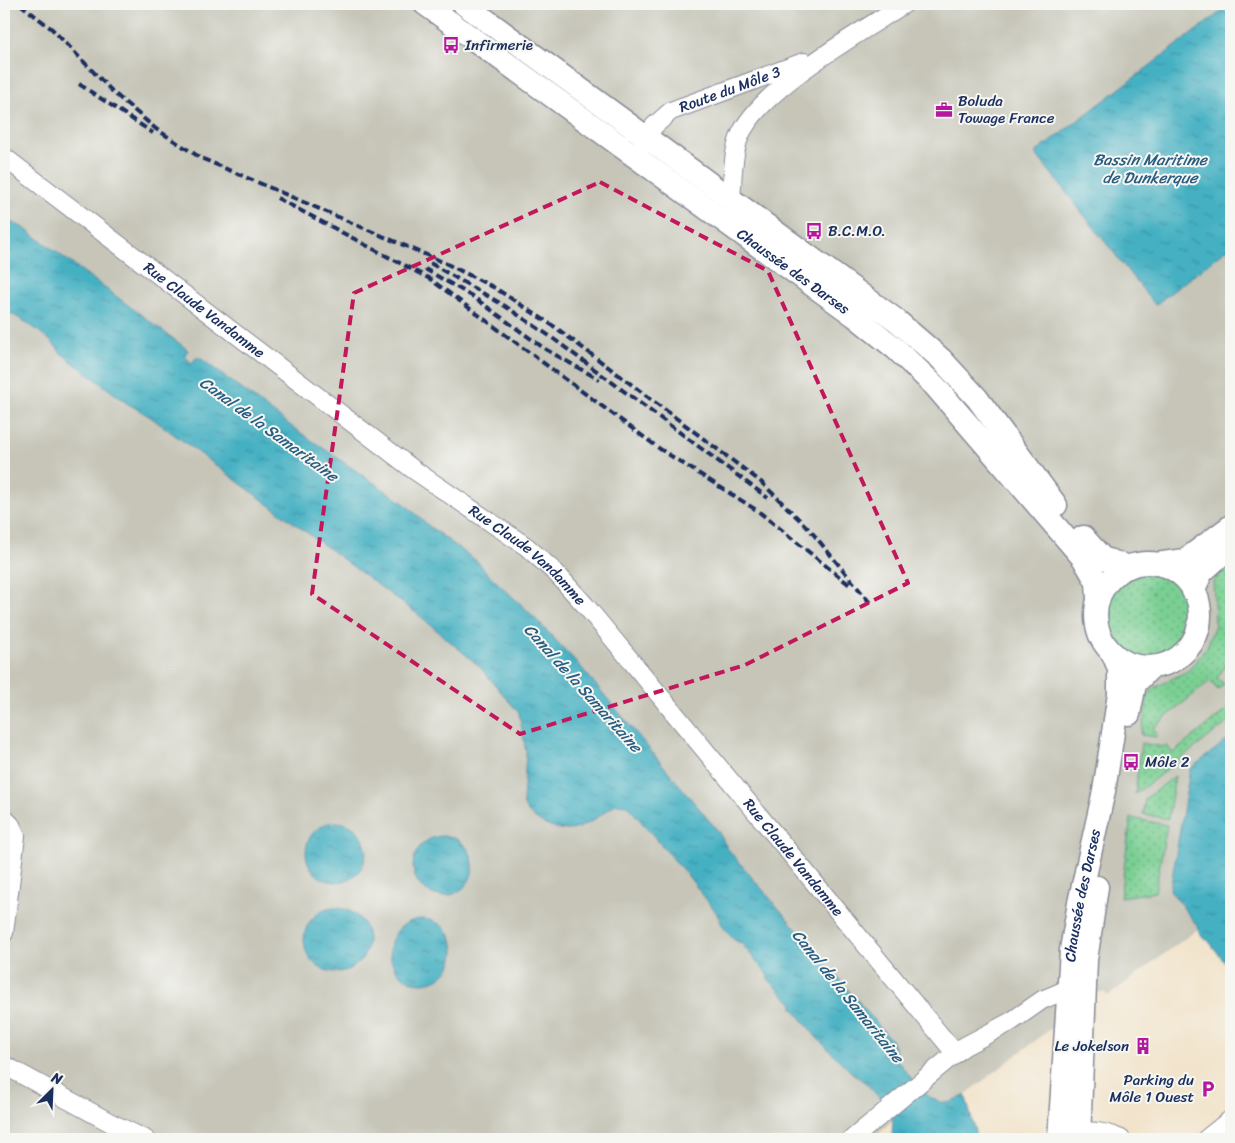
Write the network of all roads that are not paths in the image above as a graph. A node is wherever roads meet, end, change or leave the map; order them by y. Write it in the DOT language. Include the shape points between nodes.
graph roads {
  1 [pos="425,4"];
  2 [pos="464,4"];
  3 [pos="904,4"];
  4 [pos="843,45"];
  5 [pos="646,136"];
  6 [pos="4,157"];
  7 [pos="639,159"];
  8 [pos="731,199"];
  9 [pos="1231,526"];
  10 [pos="1231,546"];
  11 [pos="1155,564"];
  12 [pos="1129,567"];
  13 [pos="1193,591"];
  14 [pos="1098,599"];
  15 [pos="1114,654"];
  16 [pos="1151,667"];
  17 [pos="4,818"];
  18 [pos="4,933"];
  19 [pos="1077,987"];
  20 [pos="955,1053"];
  21 [pos="4,1066"];
  22 [pos="1073,1066"];
  23 [pos="1081,1088"];
  24 [pos="1231,1119"];
  25 [pos="1210,1136"];
  26 [pos="1070,1137"];
  27 [pos="1116,1137"];
  28 [pos="145,1139"];
  29 [pos="852,1139"];
  30 [pos="1196,1139"];
  1 -- 7 [label="main road, Chaussée des Darses"];
  2 -- 5 [label="main road, Chaussée des Darses"];
  3 -- 4 [label="street, Route du Môle 3"];
  4 -- 5 [label="street, Route du Môle 3" via="791,68 677,108"];
  4 -- 8 [label="street, Route du Môle 3" via="782,86 751,118 737,148"];
  5 -- 7 [label="street, Route du Môle 3"];
  5 -- 8 [label="main road, Chaussée des Darses"];
  6 -- 20 [label="street, Rue Claude Vandamme" via="414,470 546,563 585,605"];
  7 -- 14 [label="main road, Chaussée des Darses" via="864,323 926,377 1083,558 1097,582"];
  8 -- 12 [label="main road, Chaussée des Darses" via="872,300 932,351 985,407 1093,550 1107,561"];
  9 -- 11 [label="main road" via="1185,560"];
  10 -- 13 [label="main road" via="1202,572"];
  11 -- 12 [label="main road"];
  11 -- 13 [label="main road" via="1180,575"];
  12 -- 14 [label="main road" via="1112,578"];
  13 -- 16 [label="main road" via="1199,618 1191,643 1172,661"];
  14 -- 15 [label="main road" via="1098,632"];
  15 -- 16 [label="main road" via="1131,664"];
  15 -- 19 [label="main road, Chaussée des Darses" via="1119,669 1119,694 1102,803 1076,919"];
  16 -- 19 [label="main road, Chaussée des Darses" via="1138,678 1132,696 1118,790"];
  17 -- 18 [label="street" via="16,839"];
  19 -- 20 [label="street" via="1042,1000"];
  19 -- 22 [label="main road, Chaussée des Darses"];
  20 -- 29 [label="street"];
  21 -- 28 [label="street"];
  22 -- 23 [label="main road, Chaussée des Darses"];
  22 -- 26 [label="main road, Chaussée des Darses"];
  23 -- 26 [label="main road, Chaussée des Darses"];
  23 -- 27 [label="street" via="1094,1120"];
  24 -- 25 [label="street"];
  25 -- 30 [label="street"];
  26 -- 27 [label="street"];
}
